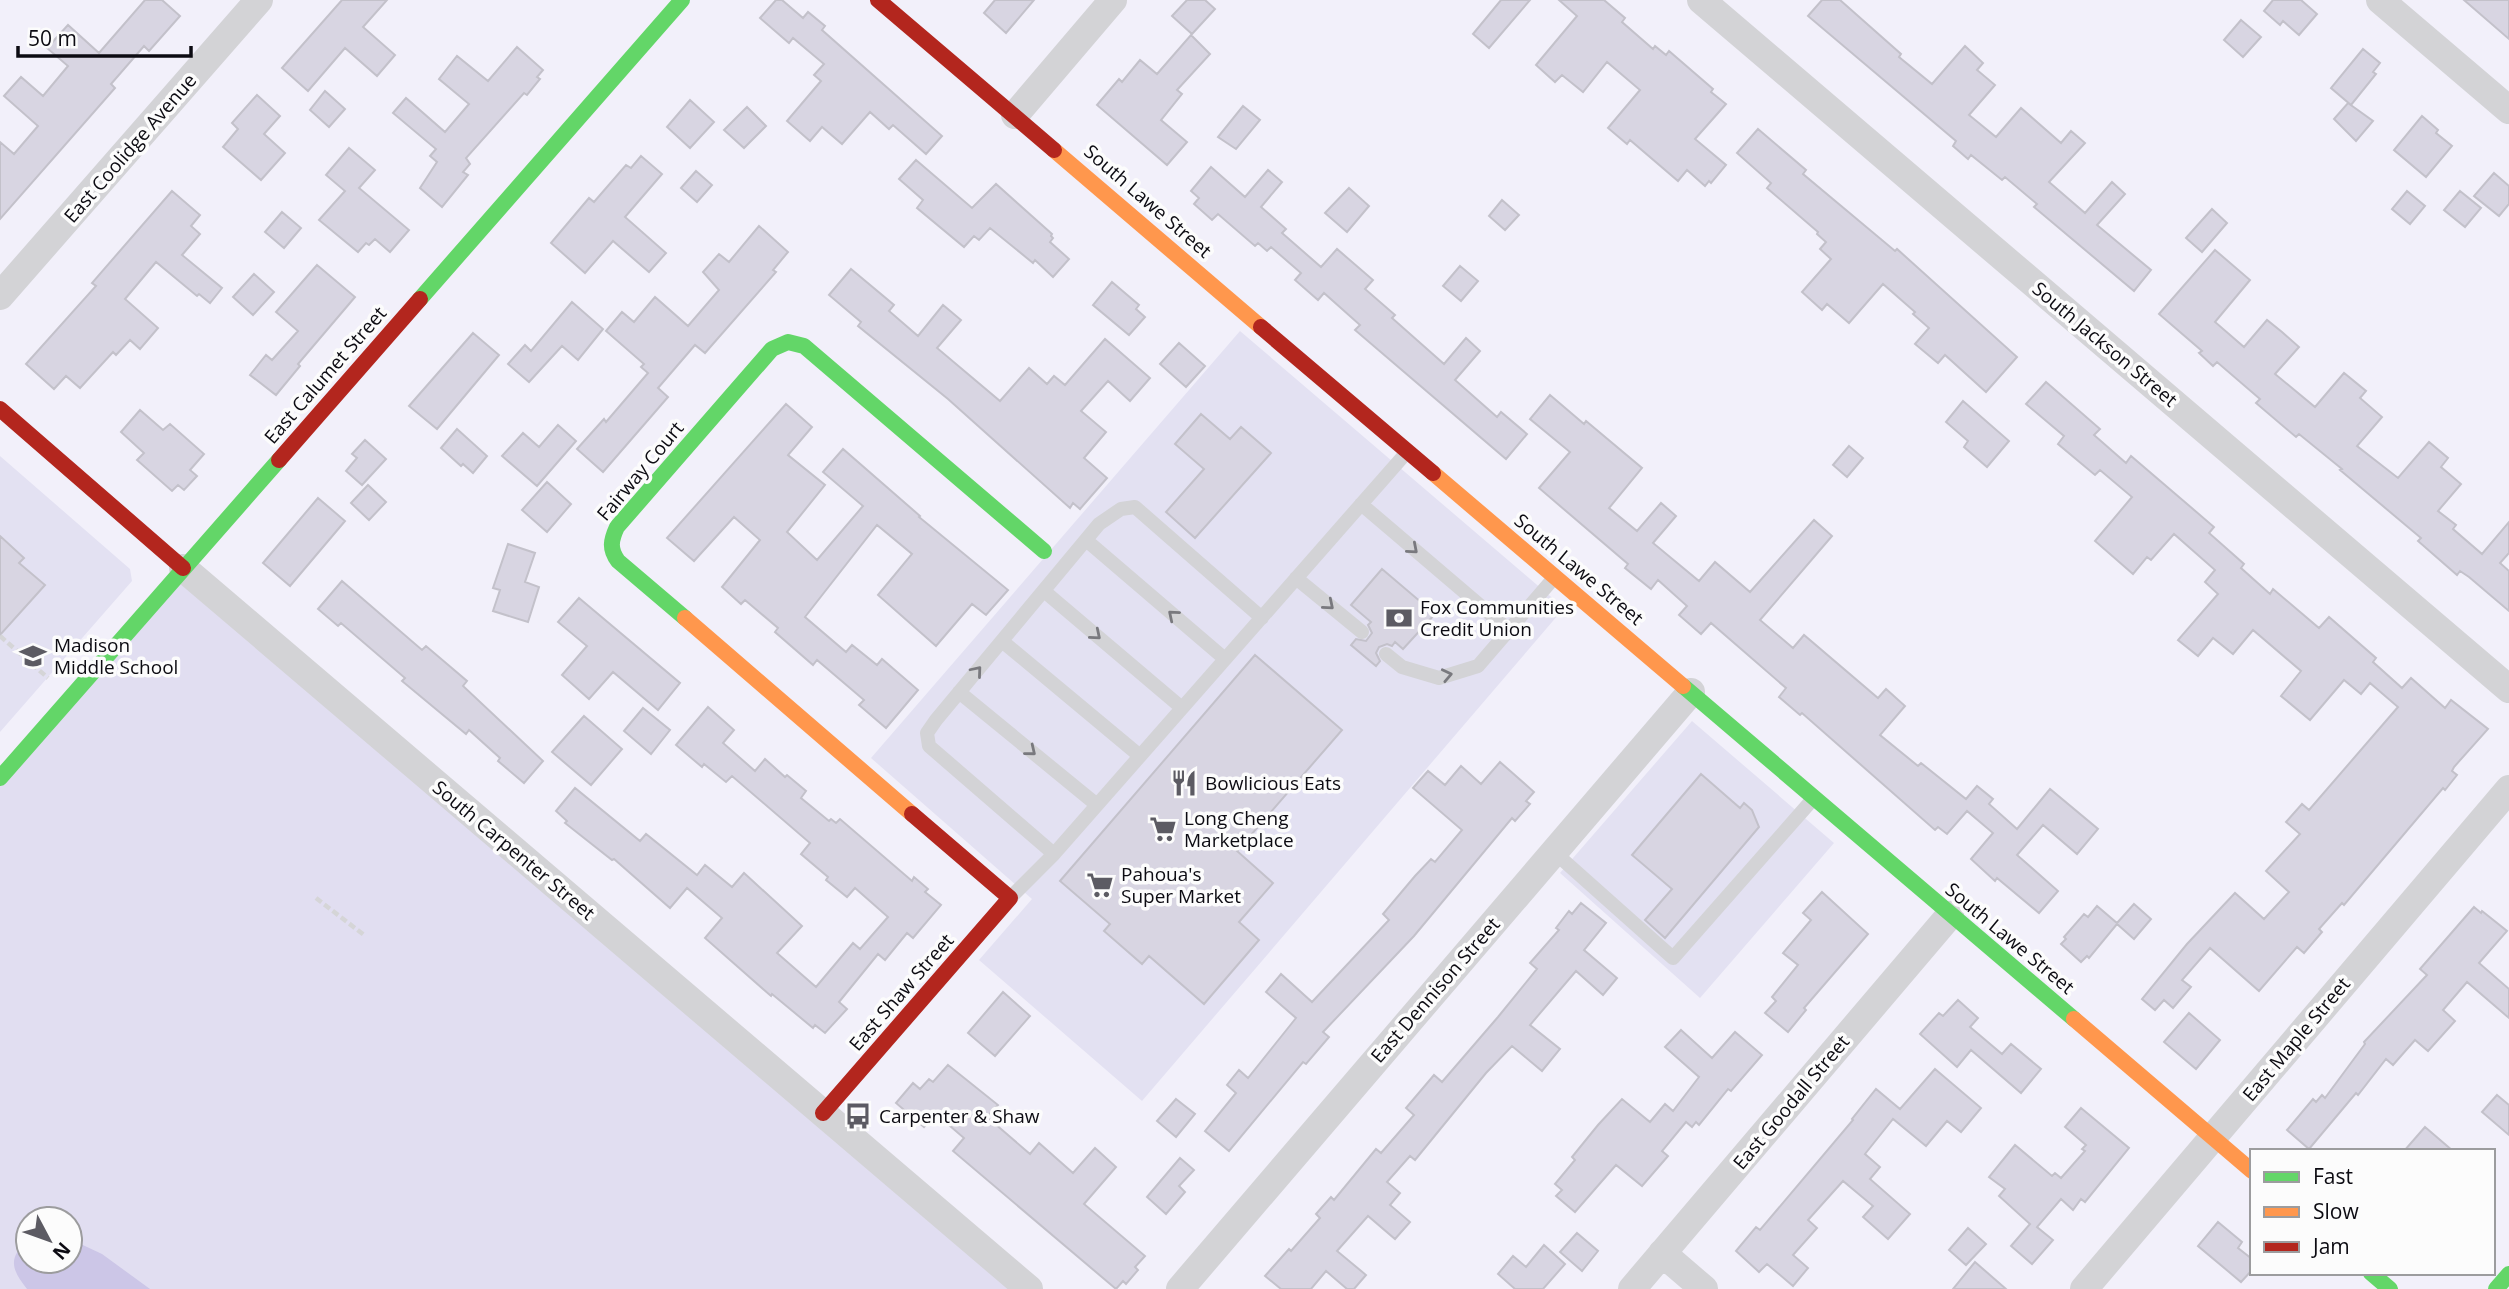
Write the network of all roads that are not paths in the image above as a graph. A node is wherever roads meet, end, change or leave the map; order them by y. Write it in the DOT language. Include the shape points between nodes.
graph roads {
  1 [pos="259,0"];
  2 [pos="681,0"];
  3 [pos="878,0"];
  4 [pos="1113,0"];
  5 [pos="1700,0"];
  6 [pos="2380,0"];
  7 [pos="2509,110"];
  8 [pos="1016,115"];
  9 [pos="0,296"];
  10 [pos="0,409"];
  11 [pos="1408,451"];
  12 [pos="1361,505"];
  13 [pos="1086,540"];
  14 [pos="1044,551"];
  15 [pos="1064,567"];
  16 [pos="183,568"];
  17 [pos="1555,577"];
  18 [pos="1296,578"];
  19 [pos="1044,591"];
  20 [pos="1262,618"];
  21 [pos="1510,631"];
  22 [pos="1362,632"];
  23 [pos="1002,641"];
  24 [pos="1386,654"];
  25 [pos="1225,659"];
  26 [pos="2509,689"];
  27 [pos="960,692"];
  28 [pos="1691,692"];
  29 [pos="1182,708"];
  30 [pos="1140,756"];
  31 [pos="0,778"];
  32 [pos="2509,789"];
  33 [pos="1814,798"];
  34 [pos="1097,805"];
  35 [pos="1554,852"];
  36 [pos="1054,854"];
  37 [pos="1010,898"];
  38 [pos="1950,915"];
  39 [pos="823,1113"];
  40 [pos="2212,1138"];
  41 [pos="2250,1169"];
  42 [pos="1662,1254"];
  43 [pos="2509,1274"];
  44 [pos="2373,1275"];
  45 [pos="1029,1289"];
  46 [pos="1180,1289"];
  47 [pos="1632,1289"];
  48 [pos="1704,1289"];
  49 [pos="2084,1289"];
  50 [pos="2390,1289"];
  51 [pos="2496,1289"];
  1 -- 9 [label="street, East Coolidge Avenue"];
  2 -- 16 [label="main road, East Calumet Street"];
  3 -- 8 [label="main road, South Lawe Street"];
  4 -- 8 [label="street"];
  5 -- 26 [label="street, South Jackson Street"];
  6 -- 7 [label="street"];
  8 -- 11 [label="main road, South Lawe Street"];
  10 -- 16 [label="main road, South Carpenter Street"];
  11 -- 12 [label="lane"];
  11 -- 17 [label="main road, South Lawe Street"];
  12 -- 18 [label="lane"];
  12 -- 21 [label="lane, one-way"];
  13 -- 15 [label="lane"];
  13 -- 20 [label="lane" via="1121,509 1135,507"];
  25 -- 13 [label="lane, one-way"];
  14 -- 15 [label="lane"];
  14 -- 37 [label="main road, Fairway Court" via="804,346 788,341 772,349 617,527 610,546 618,561"];
  15 -- 19 [label="lane"];
  16 -- 31 [label="main road, East Calumet Street"];
  16 -- 39 [label="street, South Carpenter Street"];
  17 -- 21 [label="lane"];
  17 -- 28 [label="main road, South Lawe Street"];
  18 -- 20 [label="lane"];
  18 -- 22 [label="lane, one-way"];
  19 -- 23 [label="lane"];
  19 -- 29 [label="lane, one-way"];
  20 -- 25 [label="lane"];
  24 -- 21 [label="lane, one-way" via="1402,667 1439,678 1478,666"];
  27 -- 23 [label="lane, one-way"];
  23 -- 30 [label="lane"];
  25 -- 29 [label="lane"];
  27 -- 34 [label="lane, one-way"];
  27 -- 36 [label="lane" via="927,733 929,746"];
  28 -- 33 [label="main road, South Lawe Street"];
  28 -- 35 [label="street, East Dennison Street"];
  29 -- 30 [label="lane"];
  30 -- 34 [label="lane"];
  32 -- 40 [label="street, East Maple Street"];
  33 -- 35 [label="lane" via="1673,958"];
  33 -- 38 [label="main road, South Lawe Street"];
  34 -- 36 [label="lane"];
  35 -- 46 [label="street, East Dennison Street"];
  36 -- 37 [label="lane"];
  37 -- 39 [label="main road, East Shaw Street"];
  38 -- 40 [label="main road, South Lawe Street"];
  38 -- 42 [label="street, East Goodall Street"];
  39 -- 45 [label="street, South Carpenter Street"];
  40 -- 41 [label="main road, South Lawe Street"];
  40 -- 49 [label="street, East Maple Street"];
  42 -- 47 [label="street, East Goodall Street"];
  42 -- 48 [label="street"];
  43 -- 51 [label="main road"];
  44 -- 50 [label="main road"];
}
